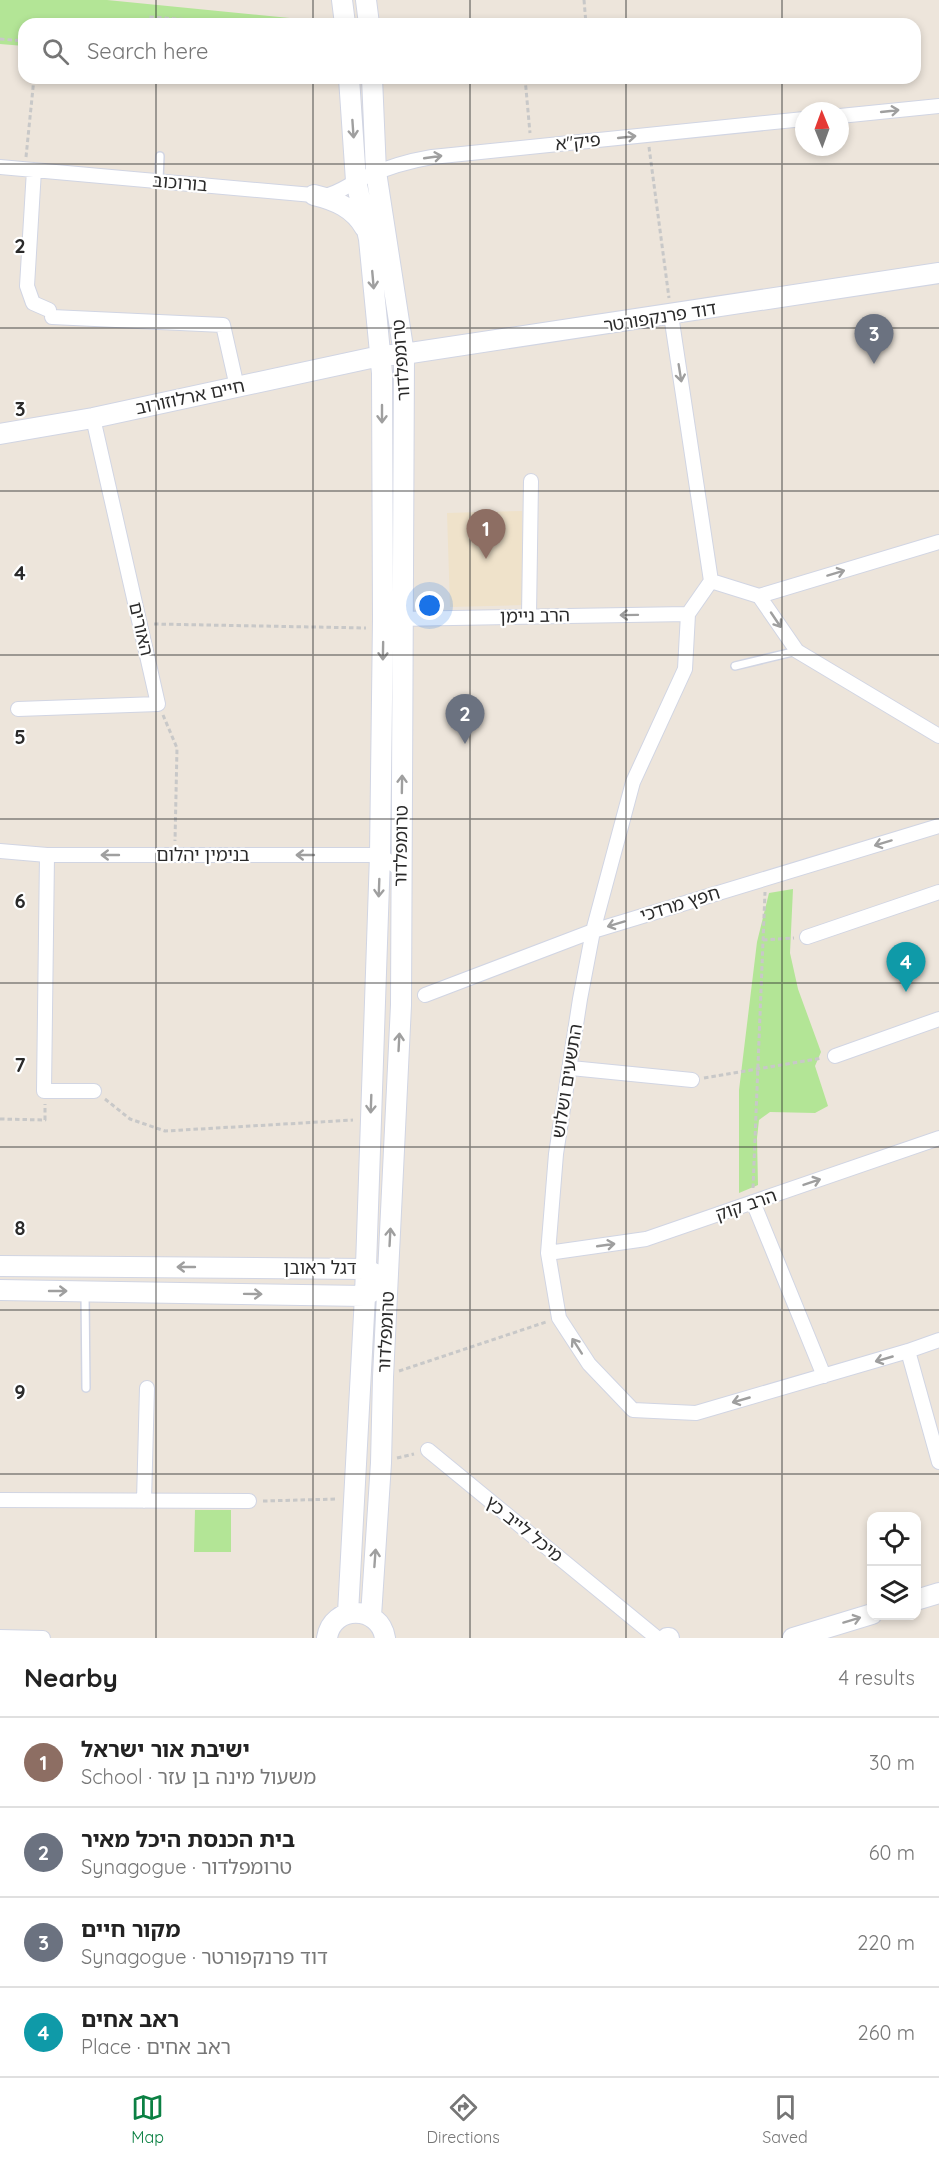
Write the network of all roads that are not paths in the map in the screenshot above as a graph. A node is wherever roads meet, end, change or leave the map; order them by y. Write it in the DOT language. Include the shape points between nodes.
graph roads {
  1 [pos="342,0"];
  2 [pos="366,0"];
  3 [pos="344,18"];
  4 [pos="368,18"];
  5 [pos="349,84"];
  6 [pos="372,84"];
  7 [pos="939,106"];
  8 [pos="849,115"];
  9 [pos="795,120"];
  10 [pos="160,156"];
  11 [pos="0,167"];
  12 [pos="29,170"];
  13 [pos="376,172"];
  14 [pos="159,181"];
  15 [pos="356,181"];
  16 [pos="314,195"];
  17 [pos="369,239"];
  18 [pos="939,273"];
  19 [pos="671,315"];
  20 [pos="404,354"];
  21 [pos="380,356"];
  22 [pos="237,387"];
  23 [pos="93,418"];
  24 [pos="0,435"];
  25 [pos="531,481"];
  26 [pos="939,542"];
  27 [pos="711,581"];
  28 [pos="759,596"];
  29 [pos="688,614"];
  30 [pos="529,616"];
  31 [pos="404,619"];
  32 [pos="383,624"];
  33 [pos="797,651"];
  34 [pos="735,666"];
  35 [pos="18,709"];
  36 [pos="939,736"];
  37 [pos="939,825"];
  38 [pos="0,851"];
  39 [pos="47,855"];
  40 [pos="380,855"];
  41 [pos="401,870"];
  42 [pos="939,892"];
  43 [pos="593,931"];
  44 [pos="807,937"];
  45 [pos="425,995"];
  46 [pos="939,1019"];
  47 [pos="835,1056"];
  48 [pos="571,1068"];
  49 [pos="692,1080"];
  50 [pos="94,1091"];
  51 [pos="939,1138"];
  52 [pos="753,1202"];
  53 [pos="548,1253"];
  54 [pos="0,1266"];
  55 [pos="366,1269"];
  56 [pos="388,1281"];
  57 [pos="0,1290"];
  58 [pos="85,1291"];
  59 [pos="365,1296"];
  60 [pos="939,1340"];
  61 [pos="908,1352"];
  62 [pos="824,1376"];
  63 [pos="86,1388"];
  64 [pos="147,1388"];
  65 [pos="428,1450"];
  66 [pos="939,1462"];
  67 [pos="0,1500"];
  68 [pos="144,1501"];
  69 [pos="249,1501"];
  70 [pos="939,1593"];
  71 [pos="921,1598"];
  72 [pos="348,1613"];
  73 [pos="371,1616"];
  74 [pos="867,1616"];
  75 [pos="0,1637"];
  76 [pos="43,1638"];
  77 [pos="327,1638"];
  78 [pos="385,1638"];
  79 [pos="657,1638"];
  80 [pos="793,1638"];
  1 -- 3 [label="main road"];
  2 -- 4 [label="main road"];
  5 -- 15 [label="main road, טרומפלדור, one-way"];
  6 -- 13 [label="main road, טרומפלדור"];
  8 -- 7 [label="street, one-way"];
  13 -- 9 [label="street, פיק\"א, one-way" via="432,157"];
  10 -- 14 [label="lane"];
  11 -- 12 [label="street, בורוכוב"];
  12 -- 14 [label="street, בורוכוב"];
  12 -- 22 [label="street" via="27,286 33,303 51,313 224,325"];
  13 -- 15 [label="street, פיק\"א"];
  13 -- 20 [label="main road, טרומפלדור"];
  14 -- 16 [label="street, בורוכוב"];
  15 -- 16 [label="street, בורוכוב" via="333,194"];
  15 -- 17 [label="main road, טרומפלדור"];
  16 -- 17 [label="main road" via="347,207 362,223"];
  17 -- 21 [label="main road, טרומפלדור, one-way"];
  18 -- 19 [label="main road, דוד פרנקפורטר"];
  19 -- 20 [label="main road, דוד פרנקפורטר"];
  19 -- 27 [label="street, one-way"];
  20 -- 21 [label="main road, דוד פרנקפורטר"];
  20 -- 31 [label="main road, טרומפלדור"];
  21 -- 22 [label="main road, חיים ארלוזורוב"];
  21 -- 32 [label="main road, טרומפלדור, one-way"];
  22 -- 23 [label="main road, חיים ארלוזורוב"];
  23 -- 24 [label="main road, חיים ארלוזורוב"];
  23 -- 35 [label="street, האורים" via="158,704"];
  25 -- 30 [label="street"];
  28 -- 26 [label="street, one-way"];
  27 -- 28 [label="street"];
  27 -- 29 [label="street"];
  28 -- 33 [label="street, one-way"];
  29 -- 30 [label="street, הרב ניימן, one-way"];
  29 -- 43 [label="street, התשעים ושלוש" via="685,669 633,782"];
  30 -- 31 [label="street, הרב ניימן"];
  31 -- 32 [label="street, הרב ניימן"];
  41 -- 31 [label="main road, טרומפלדור, one-way"];
  32 -- 40 [label="main road, טרומפלדור, one-way"];
  33 -- 34 [label="lane"];
  33 -- 36 [label="street"];
  37 -- 43 [label="street, חפץ מרדכי, one-way"];
  38 -- 39 [label="street, בנימין יהלום"];
  40 -- 39 [label="street, בנימין יהלום, one-way"];
  39 -- 50 [label="street" via="44,1091"];
  40 -- 41 [label="street"];
  40 -- 55 [label="main road, טרומפלדור, one-way"];
  56 -- 41 [label="main road, טרומפלדור, one-way" via="400,1005"];
  42 -- 44 [label="street"];
  43 -- 45 [label="street, חפץ מרדכי"];
  43 -- 48 [label="street, התשעים ושלוש"];
  46 -- 47 [label="street"];
  48 -- 49 [label="street"];
  48 -- 53 [label="street, התשעים ושלוש" via="556,1154"];
  52 -- 51 [label="street, הרב קוק, one-way"];
  53 -- 52 [label="street, הרב קוק, one-way" via="646,1239"];
  52 -- 62 [label="street"];
  62 -- 53 [label="street, התשעים ושלוש, one-way" via="696,1413 633,1410 589,1364 560,1318"];
  55 -- 54 [label="main road, דגל ראובן, one-way"];
  55 -- 56 [label="main road, דגל ראובן"];
  55 -- 59 [label="main road, טרומפלדור"];
  56 -- 59 [label="main road, דגל ראובן"];
  73 -- 56 [label="main road, טרומפלדור, one-way"];
  57 -- 58 [label="main road, דגל ראובן, one-way"];
  58 -- 59 [label="main road, דגל ראובן, one-way"];
  58 -- 63 [label="lane"];
  59 -- 72 [label="main road, טרומפלדור"];
  60 -- 61 [label="street, התשעים ושלוש"];
  61 -- 62 [label="street, התשעים ושלוש, one-way"];
  61 -- 66 [label="street"];
  64 -- 68 [label="street"];
  65 -- 79 [label="street, מיכל לייב כץ"];
  67 -- 68 [label="street"];
  68 -- 69 [label="street"];
  70 -- 71 [label="main road"];
  72 -- 73 [label="main road"];
  72 -- 77 [label="main road" via="333,1624"];
  73 -- 78 [label="main road" via="382,1627"];
  80 -- 74 [label="main road, one-way"];
  75 -- 76 [label="street"];
}
